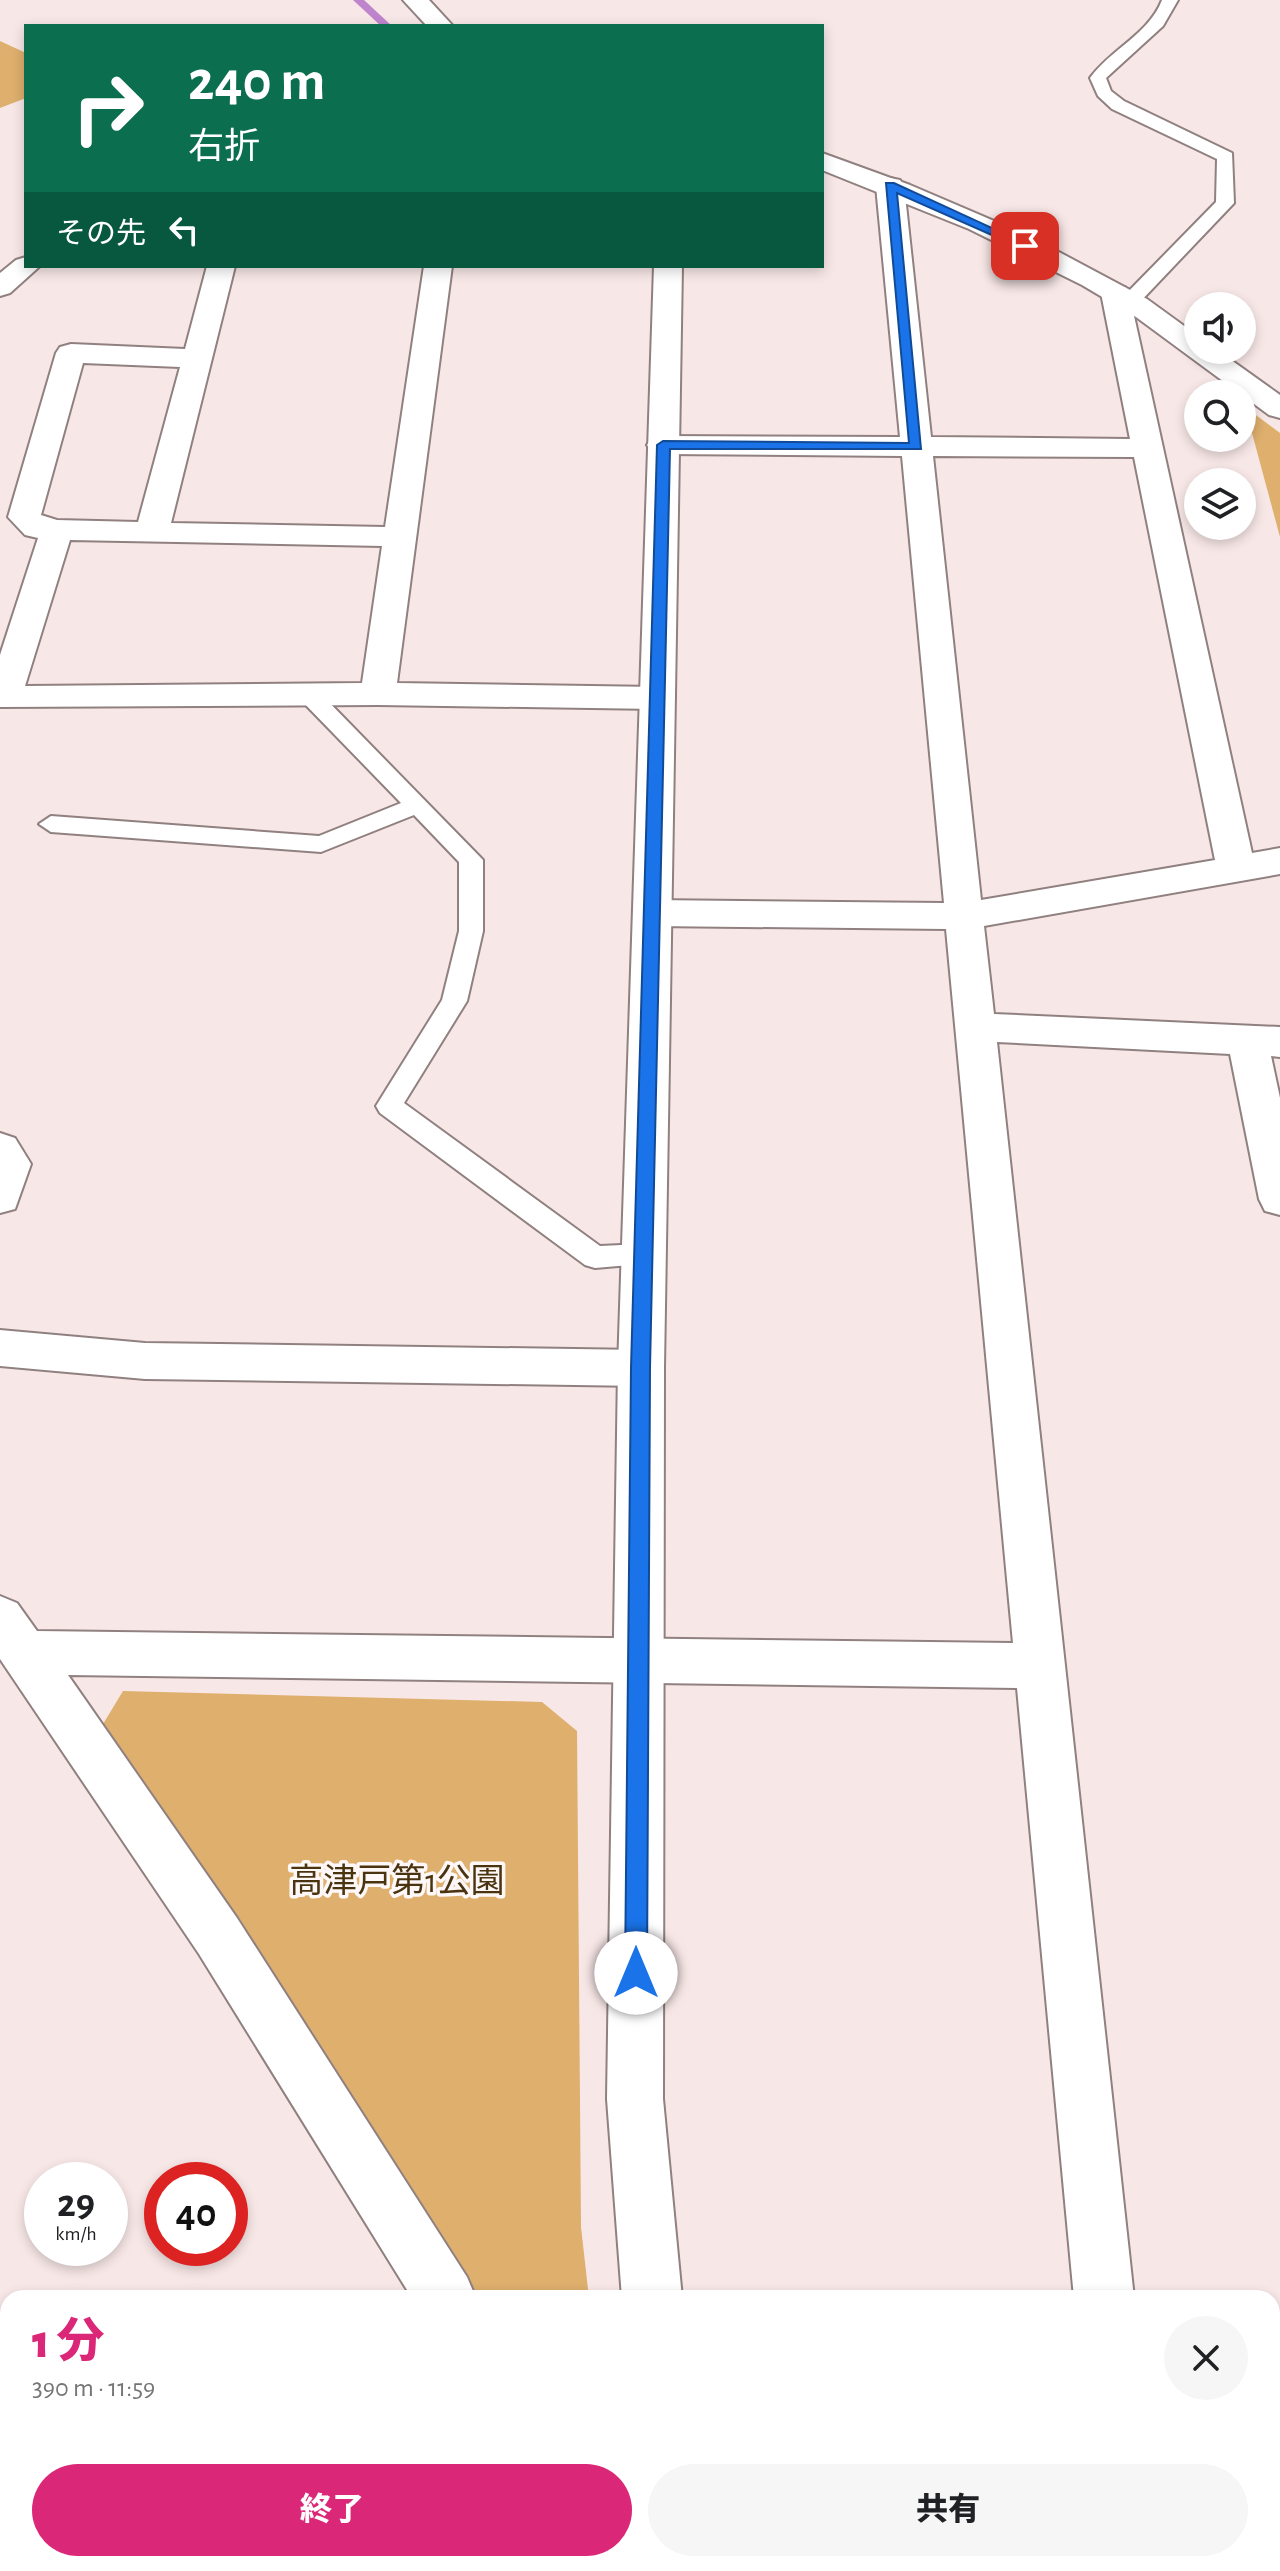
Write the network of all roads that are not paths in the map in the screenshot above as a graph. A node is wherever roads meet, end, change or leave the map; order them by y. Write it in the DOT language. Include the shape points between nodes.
graph roads {
  1 [pos="415,0"];
  2 [pos="1170,0"];
  3 [pos="439,24"];
  4 [pos="824,162"];
  5 [pos="890,186"];
  6 [pos="24,268"];
  7 [pos="220,268"];
  8 [pos="438,268"];
  9 [pos="668,268"];
  10 [pos="0,287"];
  11 [pos="1123,297"];
  12 [pos="1184,340"];
  13 [pos="197,359"];
  14 [pos="1217,364"];
  15 [pos="1280,409"];
  16 [pos="663,445"];
  17 [pos="916,447"];
  18 [pos="1148,448"];
  19 [pos="57,530"];
  20 [pos="152,532"];
  21 [pos="401,537"];
  22 [pos="308,694"];
  23 [pos="378,694"];
  24 [pos="657,698"];
  25 [pos="418,805"];
  26 [pos="51,824"];
  27 [pos="1280,861"];
  28 [pos="1236,868"];
  29 [pos="652,913"];
  30 [pos="964,916"];
  31 [pos="975,1027"];
  32 [pos="1264,1042"];
  33 [pos="0,1149"];
  34 [pos="0,1197"];
  35 [pos="1280,1199"];
  36 [pos="643,1255"];
  37 [pos="0,1348"];
  38 [pos="641,1368"];
  39 [pos="12,1635"];
  40 [pos="639,1658"];
  41 [pos="1040,1666"];
  42 [pos="441,2290"];
  43 [pos="651,2290"];
  44 [pos="1103,2290"];
  1 -- 3 [label="street"];
  2 -- 11 [label="lane" via="1159,21 1107,62 1098,78 1104,93 1118,105 1226,157 1225,203"];
  4 -- 5 [label="street"];
  5 -- 11 [label="street"];
  5 -- 17 [label="street"];
  6 -- 10 [label="street"];
  7 -- 13 [label="street"];
  8 -- 21 [label="street"];
  9 -- 16 [label="street"];
  11 -- 12 [label="street"];
  11 -- 18 [label="street"];
  13 -- 19 [label="street" via="71,353 24,517 36,528"];
  13 -- 20 [label="street"];
  14 -- 15 [label="street"];
  16 -- 17 [label="street"];
  16 -- 24 [label="street"];
  17 -- 18 [label="street"];
  17 -- 30 [label="street"];
  18 -- 28 [label="street"];
  19 -- 20 [label="street"];
  19 -- 22 [label="street" via="4,697"];
  20 -- 21 [label="street"];
  21 -- 23 [label="street"];
  22 -- 23 [label="street"];
  22 -- 25 [label="lane"];
  23 -- 24 [label="street"];
  24 -- 29 [label="street"];
  25 -- 26 [label="lane" via="321,844"];
  25 -- 36 [label="lane" via="471,860 471,931 454,1001 389,1106 595,1257"];
  27 -- 28 [label="street"];
  28 -- 30 [label="street"];
  29 -- 30 [label="street"];
  29 -- 36 [label="street"];
  30 -- 31 [label="street"];
  31 -- 32 [label="street"];
  31 -- 41 [label="street"];
  32 -- 35 [label="street"];
  33 -- 34 [label="street" via="10,1164"];
  36 -- 38 [label="street"];
  37 -- 38 [label="street" via="145,1361"];
  38 -- 40 [label="street"];
  39 -- 40 [label="street"];
  39 -- 42 [label="street" via="218,1936"];
  40 -- 41 [label="street"];
  40 -- 43 [label="street" via="635,2099"];
  41 -- 44 [label="street"];
}
